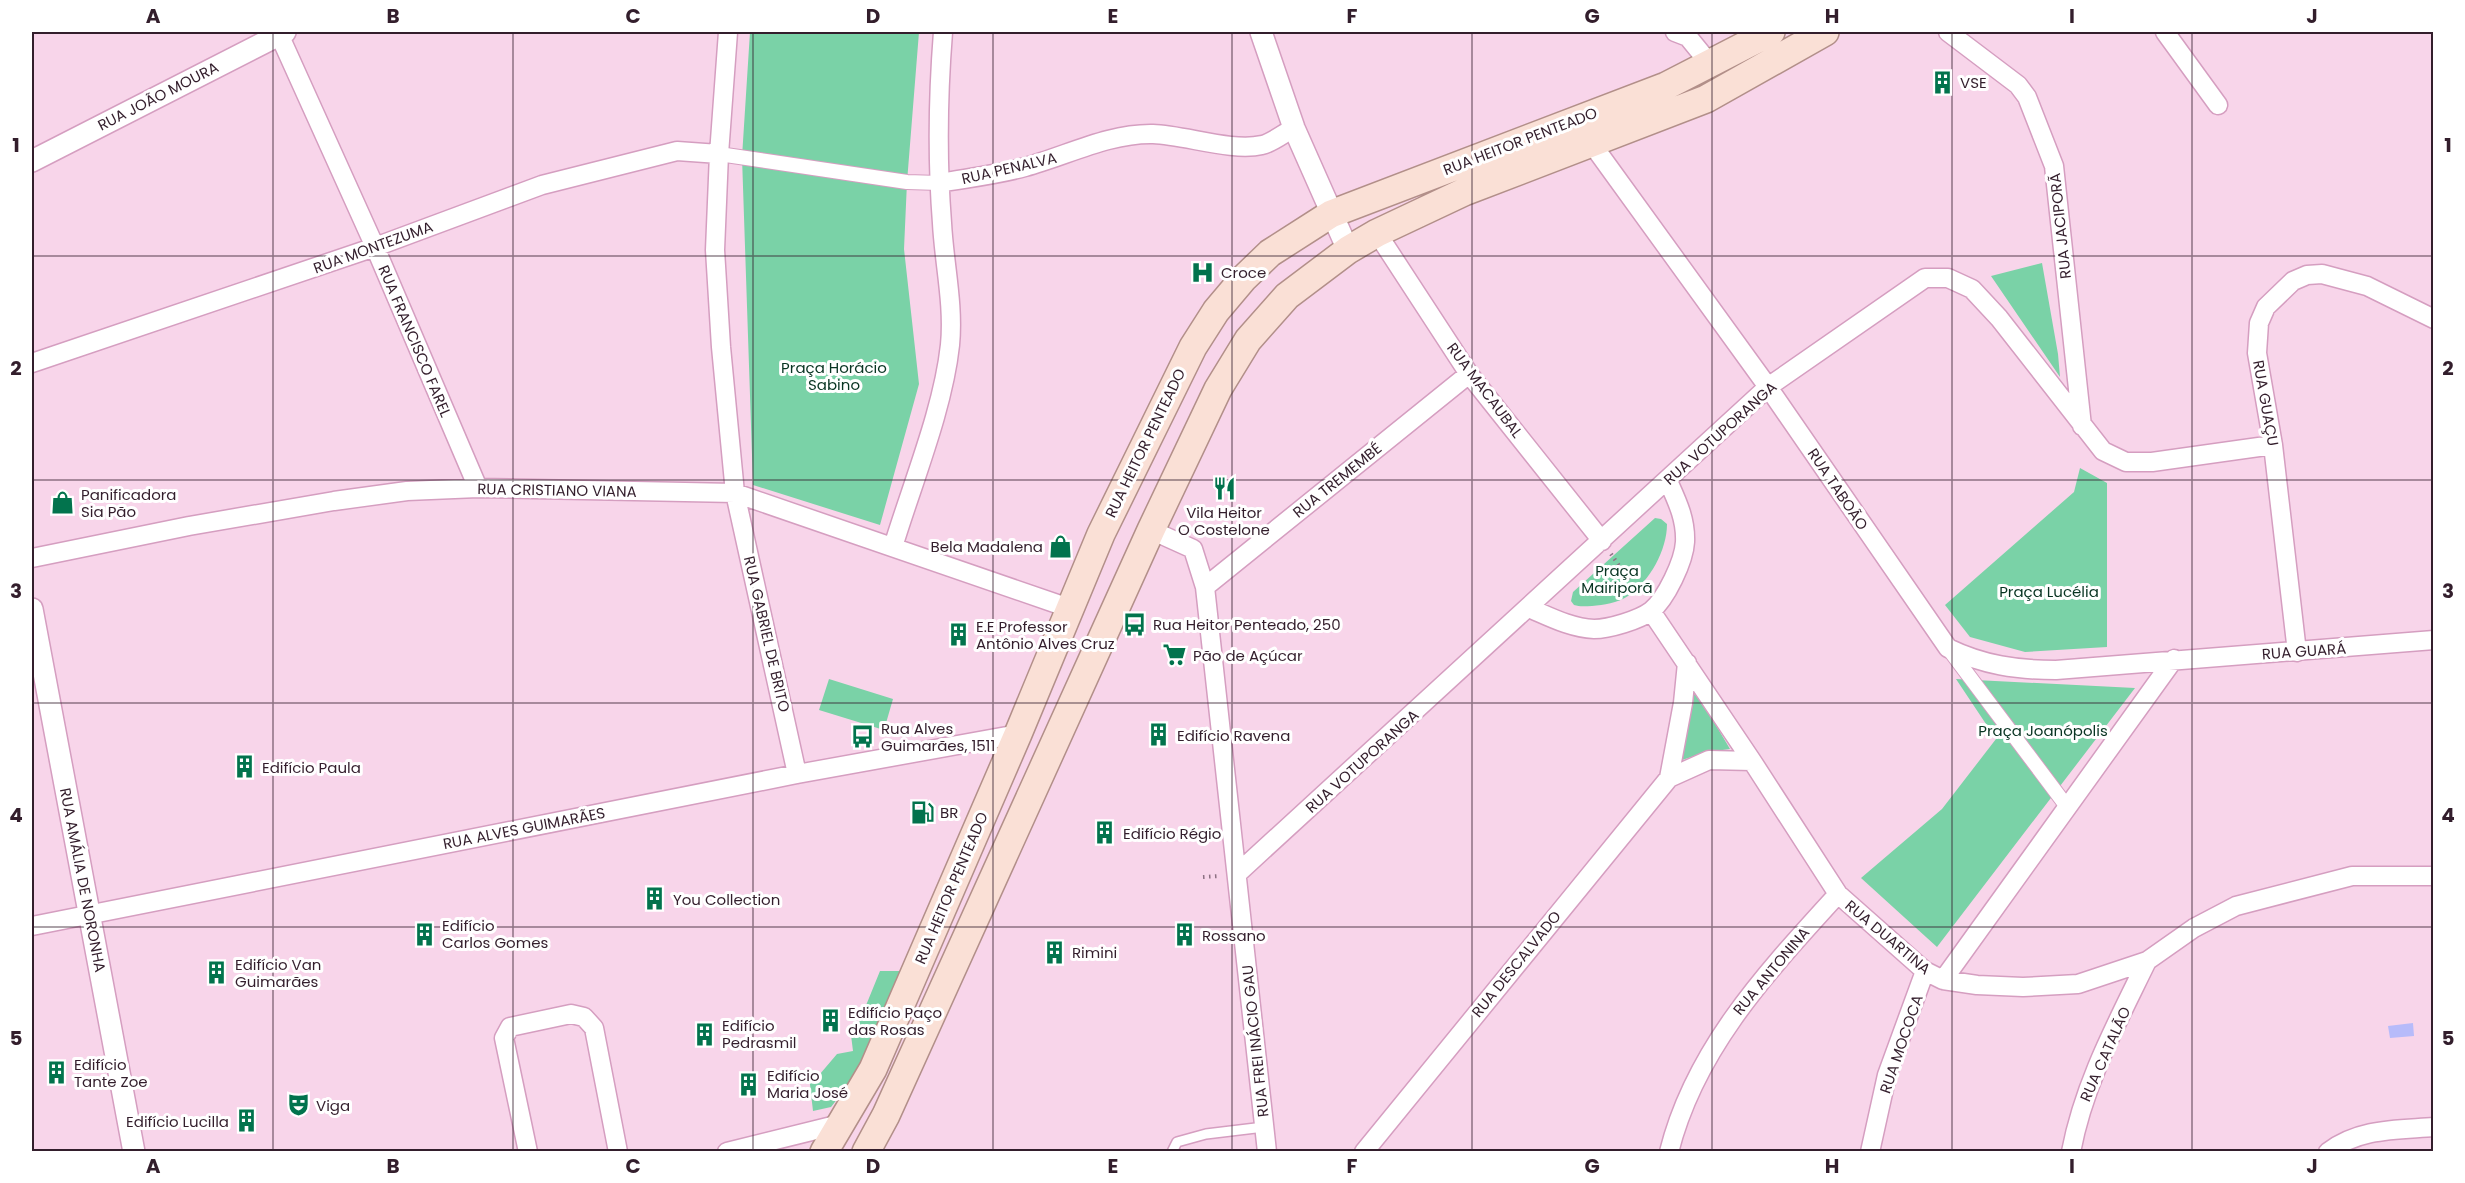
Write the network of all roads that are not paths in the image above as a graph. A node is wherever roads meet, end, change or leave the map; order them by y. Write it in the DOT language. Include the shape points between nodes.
graph roads {
  1 [pos="281,32"];
  2 [pos="728,32"];
  3 [pos="944,32"];
  4 [pos="1261,32"];
  5 [pos="1675,32"];
  6 [pos="1771,32"];
  7 [pos="1825,32"];
  8 [pos="1948,32"];
  9 [pos="2165,32"];
  10 [pos="1710,64"];
  11 [pos="2218,105"];
  12 [pos="1294,128"];
  13 [pos="1592,144"];
  14 [pos="719,154"];
  15 [pos="32,161"];
  16 [pos="939,183"];
  17 [pos="1330,214"];
  18 [pos="1377,233"];
  19 [pos="375,248"];
  20 [pos="1348,250"];
  21 [pos="2433,319"];
  22 [pos="32,363"];
  23 [pos="1469,374"];
  24 [pos="1768,387"];
  25 [pos="2082,427"];
  26 [pos="2273,445"];
  27 [pos="1668,481"];
  28 [pos="478,488"];
  29 [pos="735,493"];
  30 [pos="1151,530"];
  31 [pos="1602,541"];
  32 [pos="893,547"];
  33 [pos="32,558"];
  34 [pos="1205,587"];
  35 [pos="1069,608"];
  36 [pos="1529,608"];
  37 [pos="32,609"];
  38 [pos="1651,611"];
  39 [pos="2433,640"];
  40 [pos="1948,648"];
  41 [pos="2297,651"];
  42 [pos="2174,659"];
  43 [pos="1687,663"];
  44 [pos="1018,734"];
  45 [pos="1752,761"];
  46 [pos="797,774"];
  47 [pos="1669,778"];
  48 [pos="2068,808"];
  49 [pos="1238,873"];
  50 [pos="2433,876"];
  51 [pos="1838,894"];
  52 [pos="89,914"];
  53 [pos="32,926"];
  54 [pos="2147,961"];
  55 [pos="1925,971"];
  56 [pos="1943,980"];
  57 [pos="886,1114"];
  58 [pos="840,1124"];
  59 [pos="2433,1126"];
  60 [pos="1264,1127"];
  61 [pos="762,1148"];
  62 [pos="134,1152"];
  63 [pos="528,1152"];
  64 [pos="618,1152"];
  65 [pos="727,1152"];
  66 [pos="824,1152"];
  67 [pos="866,1152"];
  68 [pos="874,1152"];
  69 [pos="1172,1152"];
  70 [pos="1267,1152"];
  71 [pos="1364,1152"];
  72 [pos="1669,1152"];
  73 [pos="1870,1152"];
  74 [pos="2072,1152"];
  75 [pos="2328,1152"];
  1 -- 15 [label="street, RUA JOÃO MOURA"];
  1 -- 19 [label="street, RUA FRANCISCO FAREL"];
  2 -- 14 [label="street"];
  3 -- 16 [label="street"];
  4 -- 12 [label="street"];
  5 -- 10 [label="street" via="1688,37"];
  6 -- 10 [label="main road, RUA HEITOR PENTEADO"];
  7 -- 13 [label="main road, RUA HEITOR PENTEADO" via="1706,99"];
  8 -- 25 [label="street, RUA JACIPORÃ" via="2018,85 2027,97 2054,166"];
  9 -- 11 [label="street"];
  10 -- 17 [label="main road, RUA HEITOR PENTEADO" via="1666,86"];
  12 -- 16 [label="street, RUA PENALVA" via="1264,145 1250,147 1173,135 1127,137 1022,168"];
  12 -- 17 [label="street"];
  13 -- 18 [label="main road, RUA HEITOR PENTEADO" via="1464,192"];
  13 -- 24 [label="street, RUA TABOÃO"];
  14 -- 16 [label="street, RUA PENALVA" via="907,182"];
  14 -- 19 [label="street, RUA MONTEZUMA" via="677,152 542,185"];
  14 -- 29 [label="street" via="715,250"];
  16 -- 32 [label="street" via="950,296 950,344 942,391"];
  17 -- 20 [label="street"];
  17 -- 35 [label="main road, RUA HEITOR PENTEADO" via="1270,253 1216,311 1193,347 1121,492"];
  18 -- 20 [label="main road, RUA HEITOR PENTEADO"];
  18 -- 23 [label="street, RUA MACAUBAL"];
  19 -- 22 [label="street, RUA MONTEZUMA"];
  19 -- 28 [label="street, RUA FRANCISCO FAREL"];
  20 -- 30 [label="main road, RUA HEITOR PENTEADO" via="1287,296 1248,340 1218,389"];
  21 -- 26 [label="street, RUA GUAÇU" via="2344,278 2322,274 2292,281 2266,307 2259,323 2257,353"];
  23 -- 31 [label="street, RUA MACAUBAL"];
  23 -- 34 [label="street, RUA TREMEMBÉ"];
  24 -- 25 [label="street, RUA VOTUPORANGA" via="1925,278 1948,278 1972,289 1999,318"];
  24 -- 27 [label="street, RUA VOTUPORANGA"];
  24 -- 40 [label="street, RUA TABOÃO"];
  25 -- 26 [label="street, RUA VOTUPORANGA" via="2103,451 2126,462"];
  26 -- 41 [label="street, RUA GUAÇU"];
  27 -- 31 [label="street, RUA VOTUPORANGA"];
  27 -- 38 [label="street" via="1684,521 1685,543 1680,568"];
  28 -- 29 [label="street, RUA CRISTIANO VIANA"];
  28 -- 33 [label="street, RUA CRISTIANO VIANA" via="407,491 334,501"];
  29 -- 32 [label="street, RUA CRISTIANO VIANA"];
  29 -- 46 [label="street, RUA GABRIEL DE BRITO"];
  30 -- 34 [label="street, RUA FREI INÁCIO GAU" via="1193,549"];
  30 -- 57 [label="main road, RUA HEITOR PENTEADO"];
  31 -- 36 [label="street, RUA VOTUPORANGA"];
  32 -- 35 [label="street, RUA CRISTIANO VIANA"];
  34 -- 49 [label="street, RUA FREI INÁCIO GAU"];
  35 -- 44 [label="main road, RUA HEITOR PENTEADO"];
  36 -- 38 [label="street" via="1567,624 1593,629 1610,628"];
  36 -- 49 [label="street, RUA VOTUPORANGA"];
  37 -- 52 [label="street, RUA AMÁLIA DE NORONHA"];
  38 -- 43 [label="street, RUA DUARTINA"];
  39 -- 41 [label="street, RUA GUARÁ"];
  40 -- 42 [label="street" via="1973,660 2026,670"];
  40 -- 48 [label="street"];
  41 -- 42 [label="street, RUA GUARÁ"];
  42 -- 48 [label="street"];
  43 -- 45 [label="street, RUA DUARTINA"];
  43 -- 47 [label="street, RUA DESCALVADO"];
  44 -- 46 [label="street, RUA ALVES GUIMARÃES"];
  44 -- 58 [label="main road, RUA HEITOR PENTEADO" via="873,1069"];
  45 -- 47 [label="street, RUA DESCALVADO" via="1709,760"];
  45 -- 51 [label="street, RUA DUARTINA"];
  46 -- 52 [label="street, RUA ALVES GUIMARÃES"];
  47 -- 71 [label="street, RUA DESCALVADO"];
  48 -- 56 [label="street"];
  49 -- 60 [label="street, RUA FREI INÁCIO GAU"];
  50 -- 54 [label="street, RUA DUARTINA" via="2352,876 2236,906 2194,928"];
  51 -- 55 [label="street, RUA DUARTINA"];
  51 -- 72 [label="street, RUA ANTONINA" via="1750,992 1707,1056 1674,1130"];
  52 -- 53 [label="street, RUA ALVES GUIMARÃES"];
  52 -- 62 [label="street, RUA AMÁLIA DE NORONHA"];
  54 -- 56 [label="street, RUA DUARTINA" via="2078,984 2023,987"];
  54 -- 74 [label="street, RUA CATALÃO" via="2096,1068 2077,1119"];
  55 -- 56 [label="street, RUA DUARTINA"];
  55 -- 73 [label="street, RUA MOCOCA" via="1887,1075"];
  57 -- 67 [label="main road"];
  57 -- 68 [label="main road"];
  58 -- 61 [label="street"];
  58 -- 66 [label="main road, RUA HEITOR PENTEADO"];
  59 -- 75 [label="street" via="2358,1135"];
  60 -- 69 [label="lane" via="1206,1134 1177,1142"];
  60 -- 70 [label="street, RUA FREI INÁCIO GAU"];
  61 -- 65 [label="street"];
  63 -- 64 [label="street" via="504,1038 510,1026 571,1014 584,1017 594,1028"];
}
